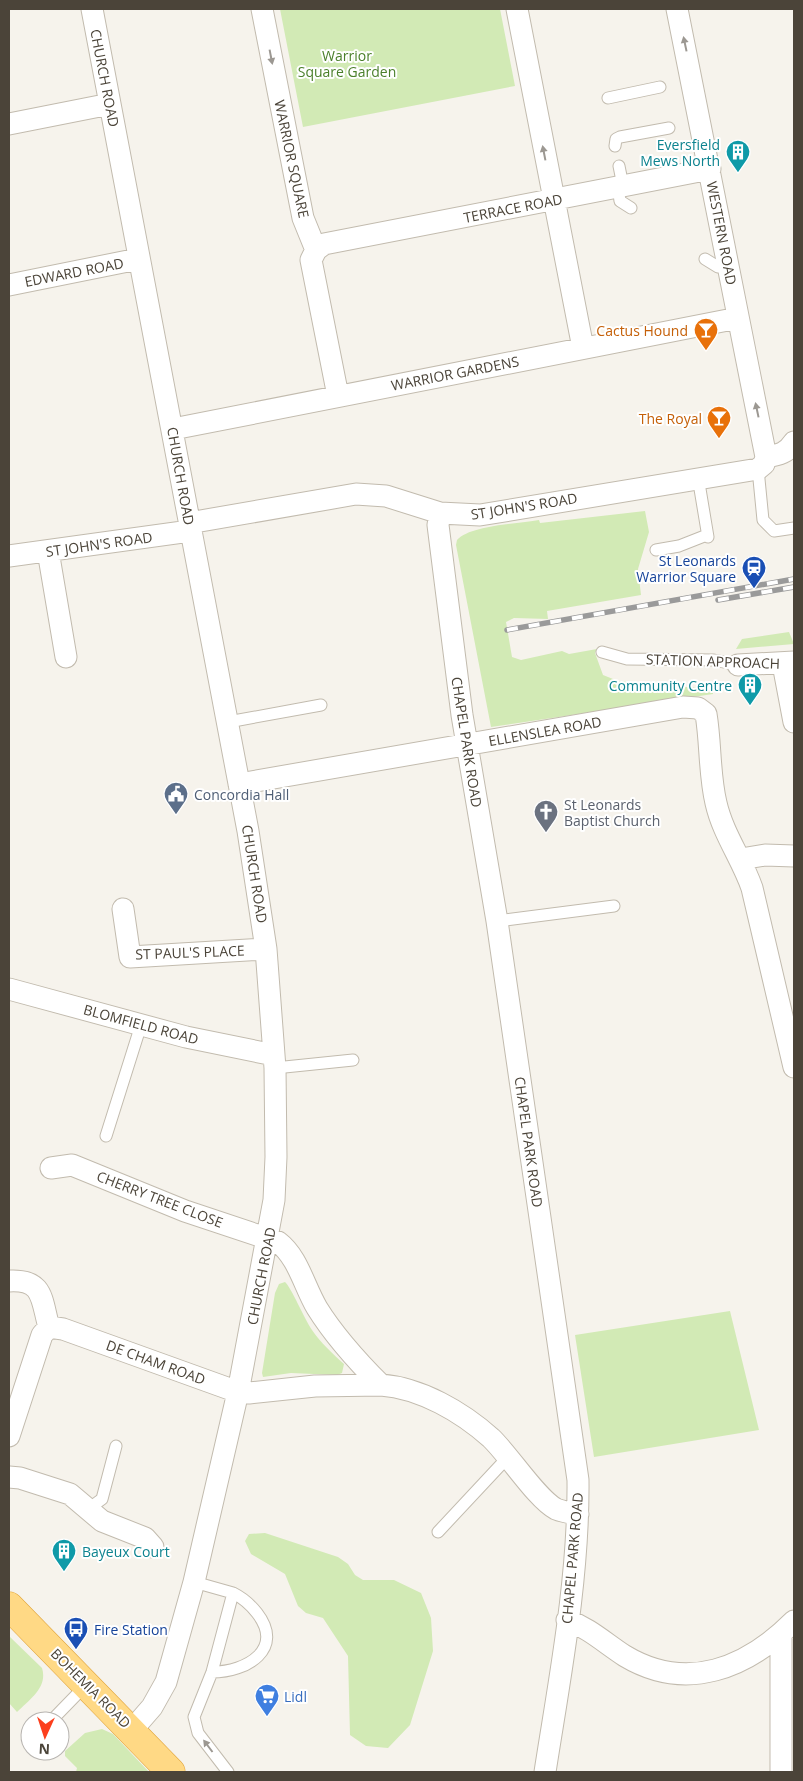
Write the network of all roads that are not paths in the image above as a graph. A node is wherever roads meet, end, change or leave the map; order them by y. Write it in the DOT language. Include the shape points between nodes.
graph roads {
  1 [pos="92,9"];
  2 [pos="262,9"];
  3 [pos="517,9"];
  4 [pos="677,9"];
  5 [pos="660,87"];
  6 [pos="608,98"];
  7 [pos="110,104"];
  8 [pos="9,124"];
  9 [pos="668,128"];
  10 [pos="615,146"];
  11 [pos="710,169"];
  12 [pos="620,180"];
  13 [pos="553,200"];
  14 [pos="631,208"];
  15 [pos="316,250"];
  16 [pos="138,259"];
  17 [pos="705,259"];
  18 [pos="729,265"];
  19 [pos="9,285"];
  20 [pos="738,318"];
  21 [pos="583,348"];
  22 [pos="338,396"];
  23 [pos="173,429"];
  24 [pos="792,449"];
  25 [pos="762,463"];
  26 [pos="698,477"];
  27 [pos="440,513"];
  28 [pos="189,527"];
  29 [pos="794,528"];
  30 [pos="656,550"];
  31 [pos="48,551"];
  32 [pos="9,556"];
  33 [pos="602,652"];
  34 [pos="66,657"];
  35 [pos="788,663"];
  36 [pos="738,665"];
  37 [pos="321,705"];
  38 [pos="228,722"];
  39 [pos="794,722"];
  40 [pos="467,746"];
  41 [pos="239,784"];
  42 [pos="794,856"];
  43 [pos="741,859"];
  44 [pos="614,906"];
  45 [pos="123,910"];
  46 [pos="497,921"];
  47 [pos="266,949"];
  48 [pos="9,989"];
  49 [pos="142,1025"];
  50 [pos="353,1060"];
  51 [pos="274,1061"];
  52 [pos="794,1067"];
  53 [pos="106,1136"];
  54 [pos="51,1168"];
  55 [pos="269,1238"];
  56 [pos="9,1281"];
  57 [pos="49,1327"];
  58 [pos="382,1385"];
  59 [pos="238,1392"];
  60 [pos="9,1436"];
  61 [pos="116,1446"];
  62 [pos="508,1457"];
  63 [pos="9,1478"];
  64 [pos="87,1510"];
  65 [pos="578,1514"];
  66 [pos="438,1532"];
  67 [pos="154,1547"];
  68 [pos="194,1582"];
  69 [pos="233,1593"];
  70 [pos="9,1606"];
  71 [pos="567,1620"];
  72 [pos="790,1631"];
  73 [pos="212,1672"];
  74 [pos="88,1684"];
  75 [pos="61,1711"];
  76 [pos="132,1730"];
  77 [pos="171,1772"];
  78 [pos="228,1772"];
  79 [pos="544,1772"];
  80 [pos="781,1772"];
  1 -- 7 [label="street, CHURCH ROAD"];
  2 -- 15 [label="street, WARRIOR SQUARE, one-way" via="303,218"];
  13 -- 3 [label="street, one-way"];
  11 -- 4 [label="street, WESTERN ROAD, one-way" via="686,82"];
  5 -- 6 [label="lane"];
  7 -- 8 [label="street"];
  7 -- 16 [label="street, CHURCH ROAD"];
  9 -- 10 [label="lane" via="620,137 616,139"];
  11 -- 12 [label="street, TERRACE ROAD"];
  11 -- 18 [label="street, WESTERN ROAD"];
  12 -- 13 [label="street, TERRACE ROAD"];
  12 -- 14 [label="lane" via="620,201"];
  13 -- 15 [label="street, TERRACE ROAD" via="324,244"];
  13 -- 21 [label="street"];
  15 -- 22 [label="street, WARRIOR SQUARE" via="311,260"];
  16 -- 19 [label="street, EDWARD ROAD"];
  16 -- 23 [label="street, CHURCH ROAD"];
  17 -- 18 [label="lane" via="718,266"];
  18 -- 20 [label="street, WESTERN ROAD"];
  20 -- 21 [label="street, WARRIOR GARDENS"];
  25 -- 20 [label="street, WESTERN ROAD, one-way"];
  21 -- 22 [label="street, WARRIOR GARDENS"];
  22 -- 23 [label="street, WARRIOR GARDENS"];
  23 -- 28 [label="street, CHURCH ROAD"];
  24 -- 25 [label="street, ST JOHN'S ROAD"];
  25 -- 26 [label="street, ST JOHN'S ROAD"];
  25 -- 29 [label="lane" via="763,520 774,531"];
  26 -- 27 [label="street, ST JOHN'S ROAD" via="480,515"];
  26 -- 30 [label="lane" via="708,536"];
  27 -- 28 [label="street, ST JOHN'S ROAD" via="386,496 356,494"];
  27 -- 40 [label="street, CHAPEL PARK ROAD" via="438,525"];
  28 -- 31 [label="street, ST JOHN'S ROAD"];
  28 -- 38 [label="street, CHURCH ROAD"];
  31 -- 32 [label="street, ST JOHN'S ROAD"];
  31 -- 34 [label="street"];
  33 -- 36 [label="lane, STATION APPROACH" via="627,659 714,660"];
  35 -- 36 [label="street, STATION APPROACH"];
  35 -- 39 [label="street"];
  37 -- 38 [label="lane"];
  38 -- 41 [label="street, CHURCH ROAD"];
  40 -- 41 [label="street, ELLENSLEA ROAD"];
  40 -- 43 [label="street, ELLENSLEA ROAD" via="691,706 706,714 716,802 722,825"];
  40 -- 46 [label="street, CHAPEL PARK ROAD"];
  41 -- 47 [label="street, CHURCH ROAD"];
  42 -- 43 [label="street" via="765,855"];
  43 -- 52 [label="street" via="752,888"];
  44 -- 46 [label="lane"];
  45 -- 47 [label="street, ST PAUL'S PLACE" via="130,957"];
  46 -- 65 [label="street, CHAPEL PARK ROAD" via="578,1480"];
  47 -- 51 [label="street, CHURCH ROAD"];
  48 -- 49 [label="street, BLOMFIELD ROAD"];
  49 -- 51 [label="street, BLOMFIELD ROAD"];
  49 -- 53 [label="lane"];
  50 -- 51 [label="lane"];
  51 -- 55 [label="street, CHURCH ROAD" via="276,1157"];
  54 -- 55 [label="street, CHERRY TREE CLOSE" via="72,1165 185,1211"];
  55 -- 58 [label="street" via="287,1249 316,1306 334,1333"];
  55 -- 59 [label="street, CHURCH ROAD"];
  56 -- 57 [label="street" via="23,1280 34,1285 40,1292"];
  57 -- 59 [label="street, DE CHAM ROAD" via="63,1329"];
  57 -- 60 [label="street" via="42,1335"];
  58 -- 59 [label="street, DE CHAM ROAD"];
  58 -- 62 [label="street, DE CHAM ROAD" via="420,1395 461,1414"];
  59 -- 68 [label="street, CHURCH ROAD"];
  61 -- 64 [label="lane" via="102,1499"];
  62 -- 65 [label="street, DE CHAM ROAD" via="546,1502 554,1508"];
  62 -- 66 [label="lane"];
  63 -- 64 [label="street" via="20,1478 70,1494"];
  64 -- 67 [label="street" via="106,1524 145,1538"];
  65 -- 71 [label="street, CHAPEL PARK ROAD"];
  68 -- 69 [label="lane"];
  68 -- 76 [label="street, CHURCH ROAD" via="166,1682 152,1707"];
  69 -- 73 [label="lane"];
  69 -- 73 [label="lane" via="252,1606 265,1623 267,1641 261,1654 251,1662 237,1669"];
  70 -- 74 [label="highway, BOHEMIA ROAD"];
  71 -- 72 [label="street" via="586,1627 645,1666 683,1675 704,1674 730,1666"];
  71 -- 79 [label="street, CHAPEL PARK ROAD"];
  72 -- 80 [label="street"];
  78 -- 73 [label="lane, one-way" via="198,1733 194,1717"];
  74 -- 75 [label="lane"];
  74 -- 76 [label="highway, BOHEMIA ROAD"];
  76 -- 77 [label="highway, BOHEMIA ROAD"];
}
